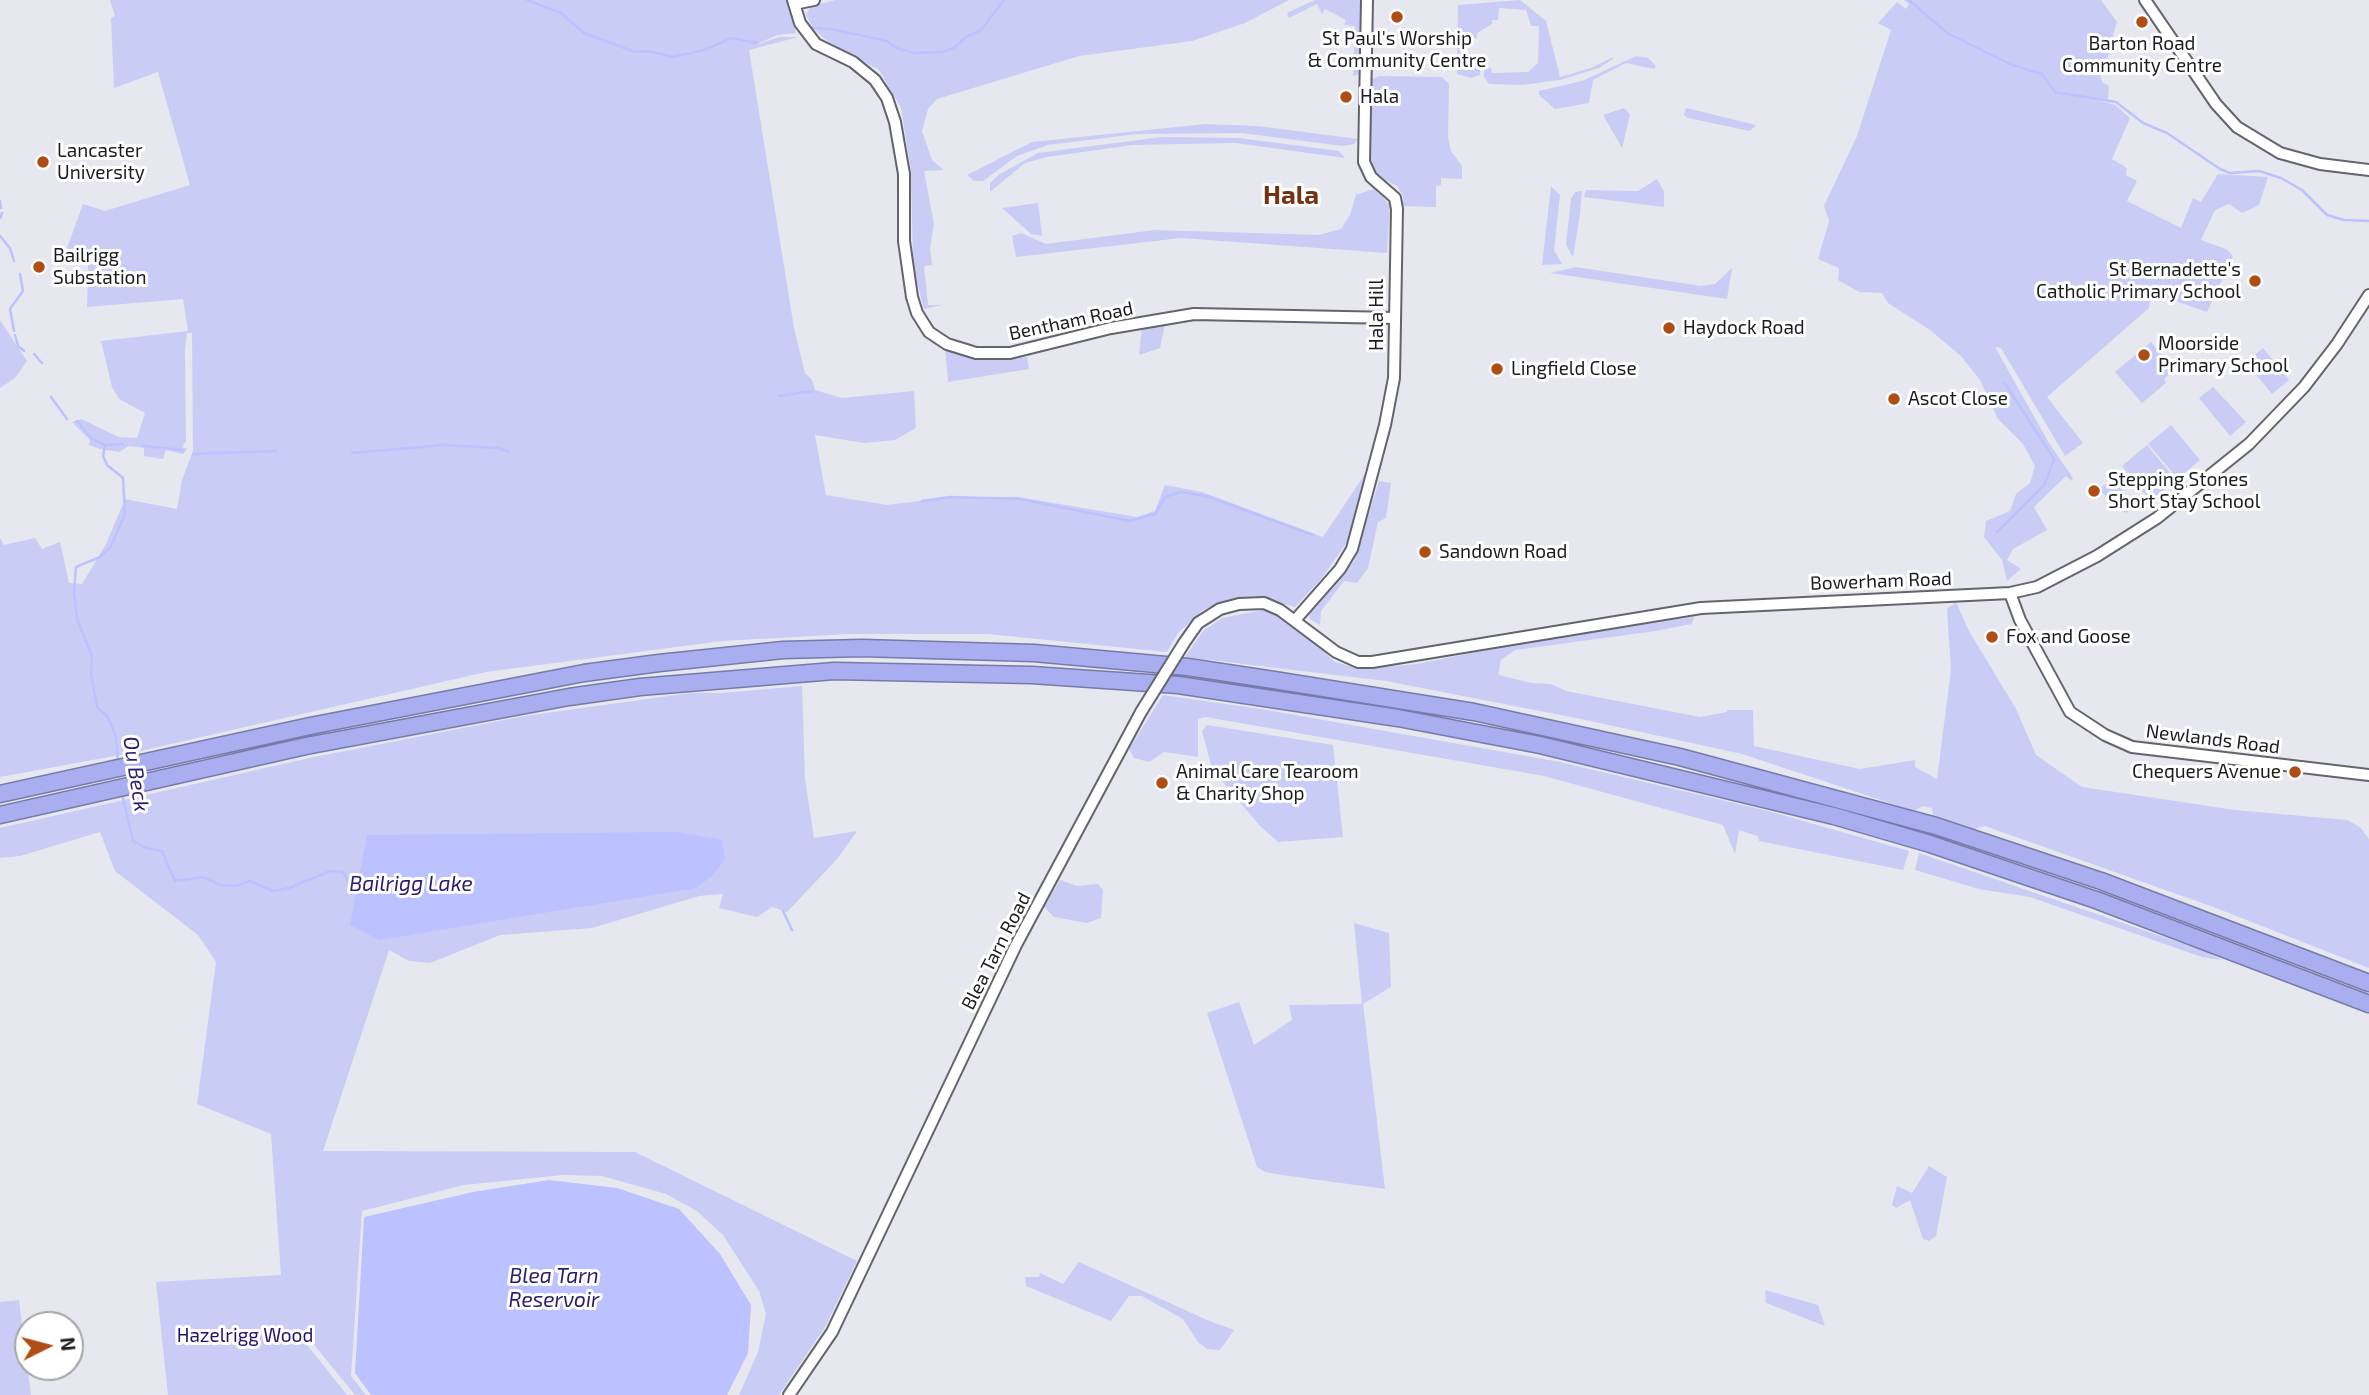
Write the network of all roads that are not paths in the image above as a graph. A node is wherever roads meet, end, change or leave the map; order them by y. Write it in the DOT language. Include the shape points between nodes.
graph roads {
  1 [pos="814,0"];
  2 [pos="1367,0"];
  3 [pos="2145,0"];
  4 [pos="794,2"];
  5 [pos="2369,170"];
  6 [pos="2369,295"];
  7 [pos="1394,318"];
  8 [pos="2010,593"];
  9 [pos="1296,619"];
  10 [pos="2369,775"];
  11 [pos="0,793"];
  12 [pos="0,815"];
  13 [pos="2369,983"];
  14 [pos="2369,1004"];
  15 [pos="789,1395"];
  1 -- 4 [label="street"];
  2 -- 7 [label="street, Hala Hill" via="1364,162 1371,177 1395,198"];
  3 -- 5 [label="street" via="2216,104 2237,127 2280,153"];
  4 -- 7 [label="street, Bentham Road" via="800,23 816,44 853,62 875,80 887,98 904,174 904,241 912,297 929,332 947,344 976,353 1010,353 1111,328 1194,314"];
  6 -- 8 [label="street, Bowerham Road" via="2304,387 2249,444 2188,496 2128,538 2057,578"];
  7 -- 9 [label="street, Hala Hill" via="1391,400 1352,550"];
  8 -- 9 [label="street, Bowerham Road" via="1701,608 1372,662 1358,662 1336,652"];
  8 -- 10 [label="street, Newlands Road" via="2070,712 2105,736 2132,747"];
  9 -- 15 [label="street, Blea Tarn Road, bridge" via="1264,603 1239,604 1198,623 1184,643 1141,712 1016,945 832,1332"];
  11 -- 13 [label="highway" via="584,673 783,650 1034,653 1188,667 1474,712 1602,738 1936,826 2101,881"];
  12 -- 14 [label="highway" via="306,746 640,687 834,671 1032,675 1178,685 1540,745 1834,816 2084,895"];
}
